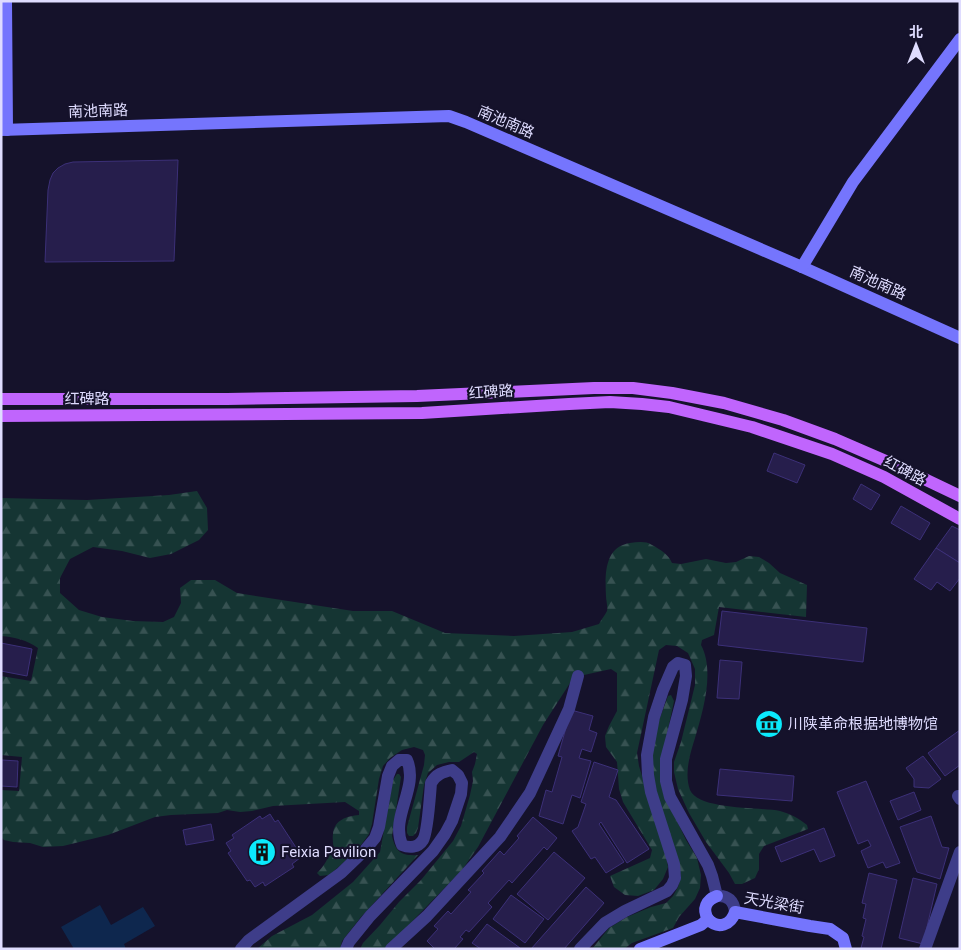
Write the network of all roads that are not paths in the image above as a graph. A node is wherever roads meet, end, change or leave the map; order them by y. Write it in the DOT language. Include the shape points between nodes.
graph roads {
  1 [pos="6,1"];
  2 [pos="960,39"];
  3 [pos="4,59"];
  4 [pos="4,130"];
  5 [pos="802,267"];
  6 [pos="960,338"];
  7 [pos="1,399"];
  8 [pos="1,416"];
  9 [pos="960,496"];
  10 [pos="960,519"];
  11 [pos="578,676"];
  12 [pos="960,852"];
  13 [pos="717,896"];
  14 [pos="735,912"];
  15 [pos="708,920"];
  16 [pos="241,949"];
  17 [pos="346,949"];
  18 [pos="391,949"];
  19 [pos="580,949"];
  20 [pos="640,949"];
  21 [pos="846,949"];
  22 [pos="925,949"];
  1 -- 3 [label="street"];
  2 -- 5 [label="street" via="853,182"];
  3 -- 4 [label="street"];
  4 -- 5 [label="street, 南池南路" via="449,116"];
  5 -- 6 [label="street, 南池南路"];
  7 -- 9 [label="main road" via="226,399 632,388 724,403 783,420 895,465"];
  8 -- 10 [label="main road, 红碑路" via="422,413 610,402 642,404 669,407 752,427 832,454 884,477"];
  11 -- 18 [label="street" via="569,709 530,793 500,837 427,916"];
  12 -- 22 [label="street"];
  13 -- 14 [label="street" via="729,898"];
  13 -- 15 [label="street" via="705,906"];
  13 -- 19 [label="street" via="708,865 670,796 666,781 666,759 686,676 685,665 678,663 663,690 647,754 651,792 674,864 675,878 667,891 604,923"];
  14 -- 15 [label="street, 天光梁街" via="730,921 721,926"];
  14 -- 21 [label="street, 天光梁街" via="830,929 843,938"];
  15 -- 20 [label="street" via="701,926"];
  16 -- 17 [label="street" via="341,873 365,850 375,838 388,776 399,760 407,760 411,769 398,836 402,845 409,847 418,845 426,832 434,777 452,770 462,783 461,794 445,834 434,850 370,916"];
}
